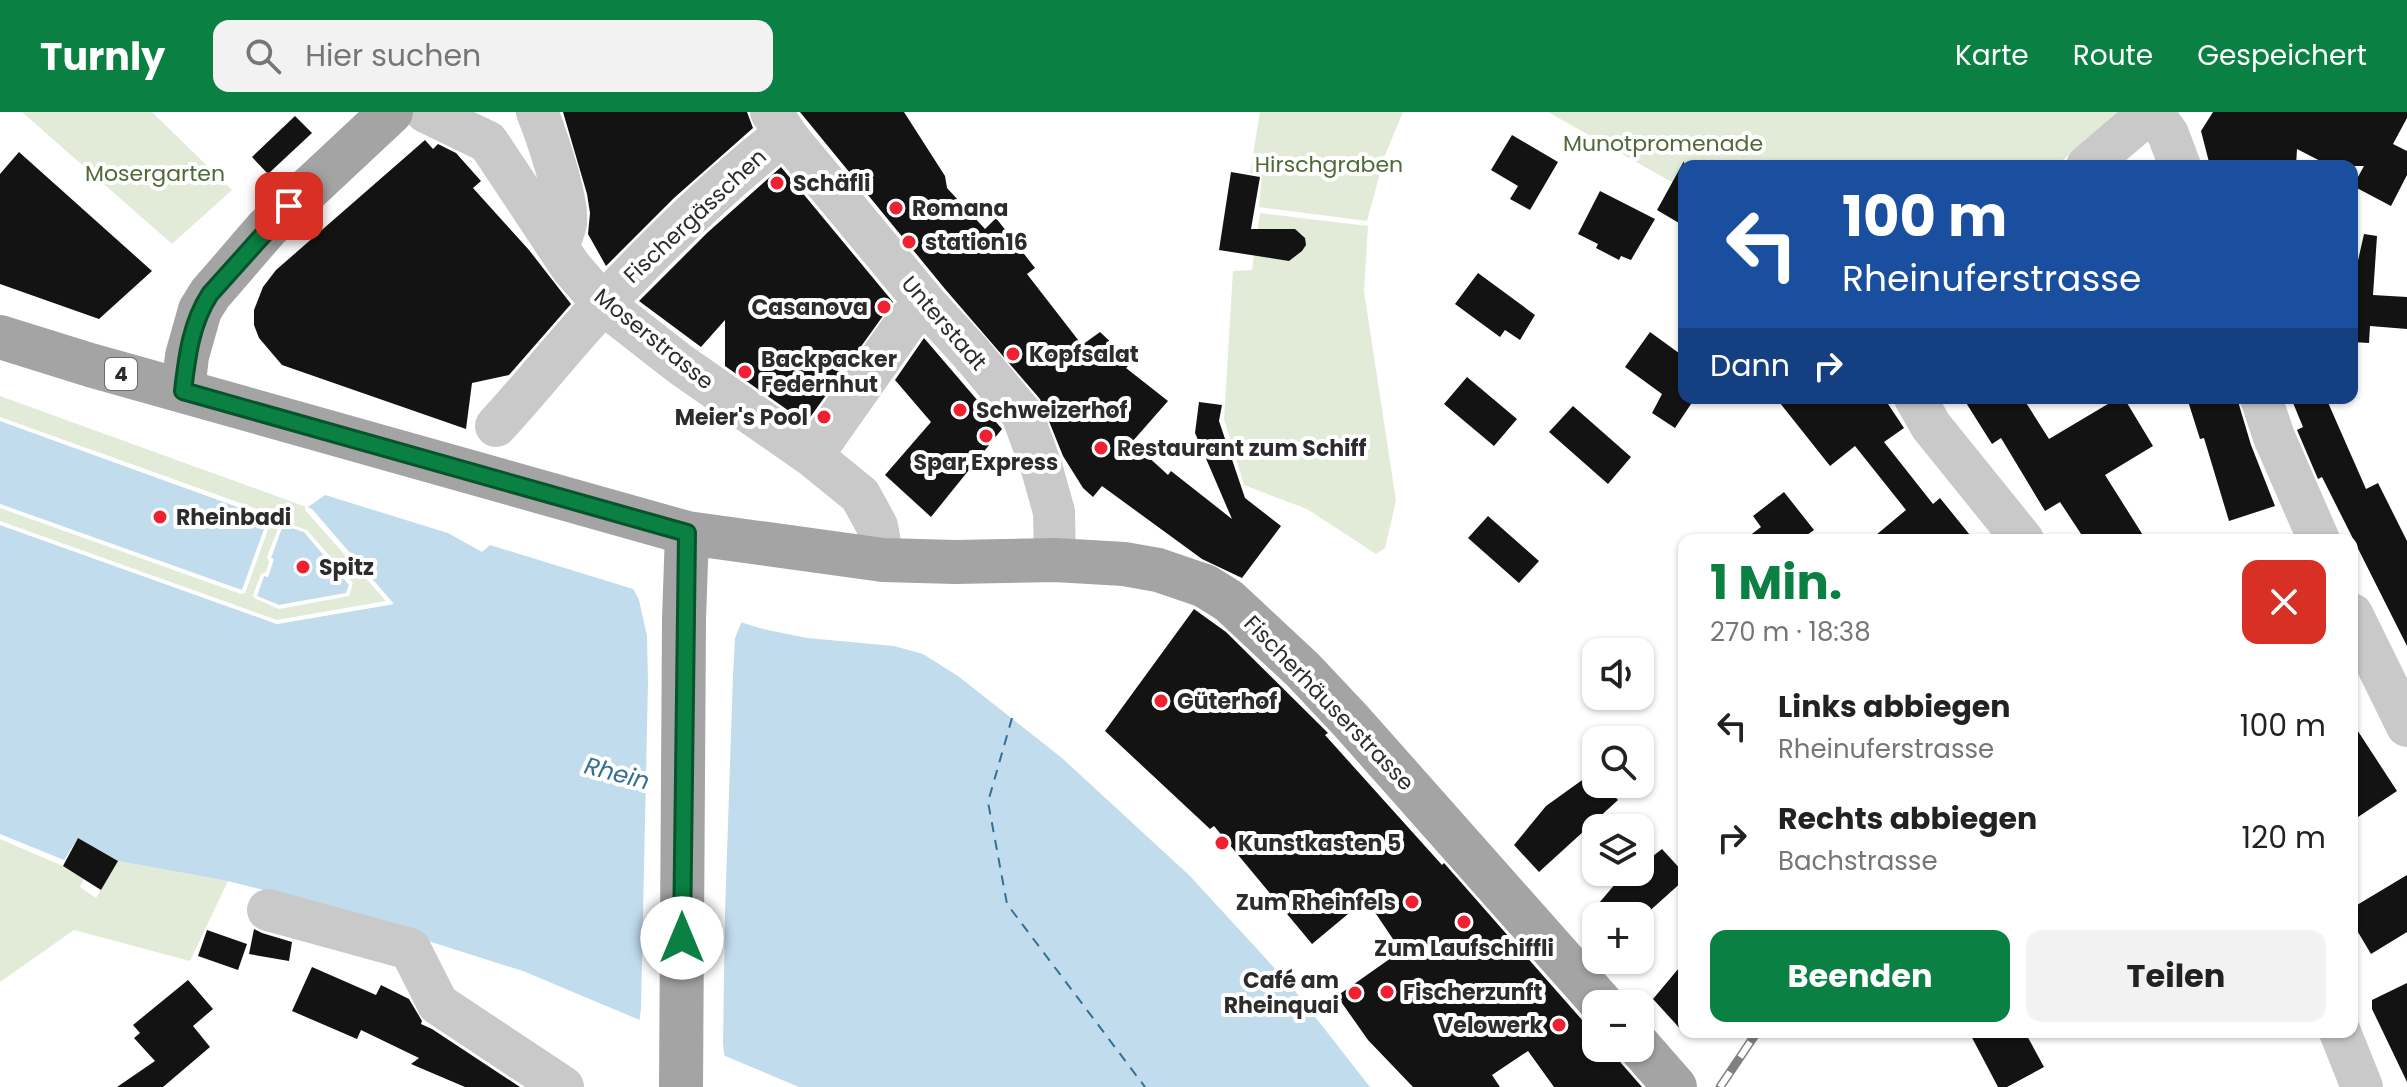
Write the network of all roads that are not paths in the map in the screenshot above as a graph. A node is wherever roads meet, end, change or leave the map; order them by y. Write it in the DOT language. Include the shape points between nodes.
graph roads {
  1 [pos="391,112"];
  2 [pos="426,112"];
  3 [pos="537,112"];
  4 [pos="2151,112"];
  5 [pos="780,126"];
  6 [pos="2094,160"];
  7 [pos="2178,160"];
  8 [pos="558,247"];
  9 [pos="603,304"];
  10 [pos="927,305"];
  11 [pos="0,337"];
  12 [pos="183,391"];
  13 [pos="1918,404"];
  14 [pos="2263,404"];
  15 [pos="496,426"];
  16 [pos="812,456"];
  17 [pos="2018,534"];
  18 [pos="2316,534"];
  19 [pos="686,551"];
  20 [pos="883,560"];
  21 [pos="1055,560"];
  22 [pos="2358,626"];
  23 [pos="2407,726"];
  24 [pos="268,910"];
  25 [pos="1590,990"];
  26 [pos="2342,1038"];
  27 [pos="1653,1062"];
  28 [pos="681,1076"];
  29 [pos="563,1087"];
  30 [pos="1675,1087"];
  31 [pos="2362,1087"];
  1 -- 12 [label="main road" via="267,228 210,294 187,356"];
  2 -- 8 [label="street, Moserstrasse" via="488,142"];
  3 -- 8 [label="street" via="565,206"];
  4 -- 6 [label="street"];
  4 -- 7 [label="street" via="2168,134"];
  5 -- 9 [label="street, Fischergässchen" via="782,136 739,169"];
  5 -- 10 [label="street, Unterstadt"];
  8 -- 9 [label="street, Moserstrasse"];
  9 -- 15 [label="street"];
  9 -- 16 [label="street, Moserstrasse"];
  10 -- 16 [label="street" via="907,321"];
  10 -- 21 [label="street, Unterstadt" via="1022,414 1054,512"];
  11 -- 12 [label="main road, 4"];
  12 -- 19 [label="main road, Fischerhäuserstrasse"];
  13 -- 17 [label="street"];
  14 -- 18 [label="street"];
  16 -- 20 [label="street, Moserstrasse" via="860,495 877,526"];
  19 -- 20 [label="main road, Fischerhäuserstrasse"];
  19 -- 28 [label="main road"];
  20 -- 21 [label="main road, Fischerhäuserstrasse"];
  21 -- 25 [label="main road, Fischerhäuserstrasse" via="1158,570 1205,586 1229,601 1351,721"];
  22 -- 23 [label="street"];
  24 -- 29 [label="street" via="410,949 438,1004"];
  26 -- 31 [label="street"];
  27 -- 30 [label="main road"];
}
